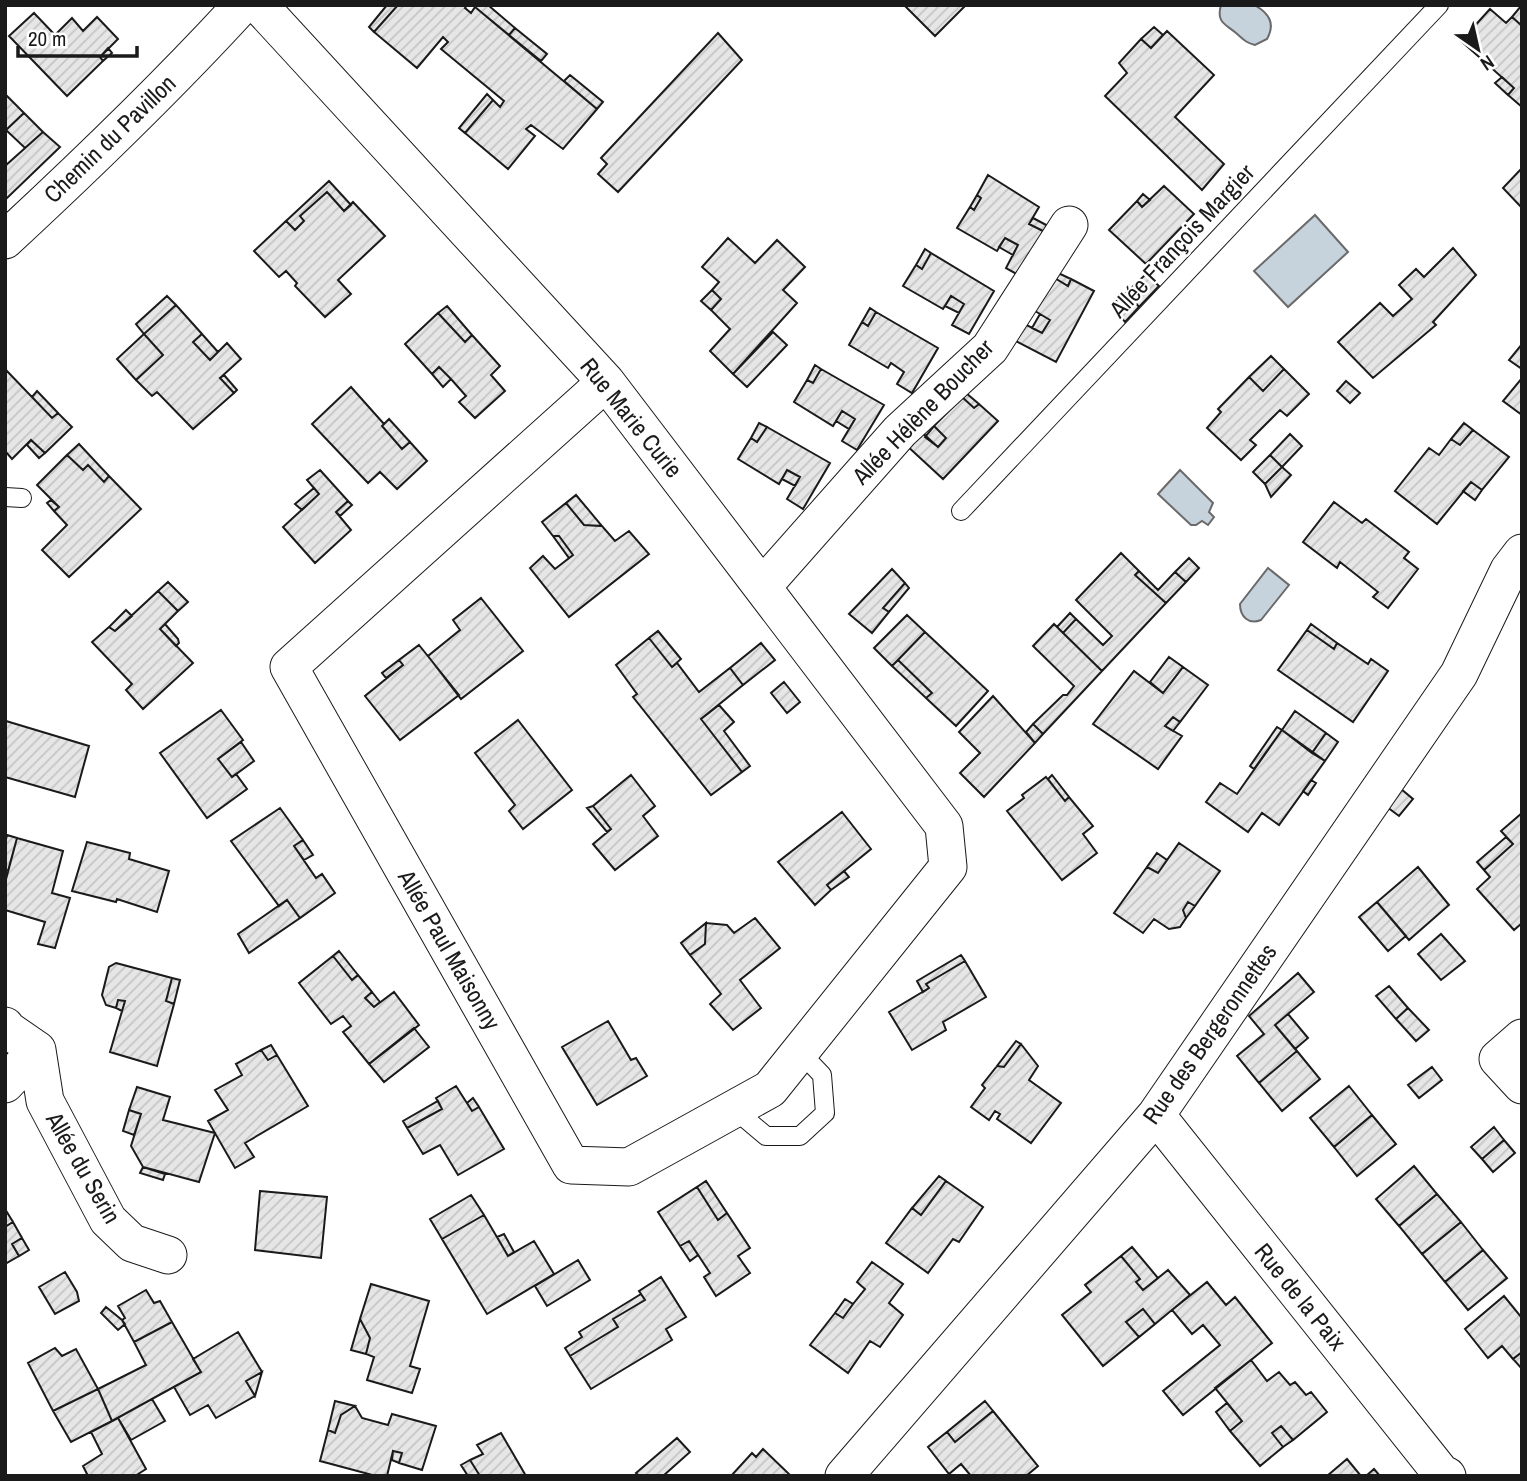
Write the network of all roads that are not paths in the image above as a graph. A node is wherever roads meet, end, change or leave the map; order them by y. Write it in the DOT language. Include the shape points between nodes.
graph roads {
  1 [pos="243,5"];
  2 [pos="259,5"];
  3 [pos="1439,5"];
  4 [pos="1069,225"];
  5 [pos="5,240"];
  6 [pos="606,382"];
  7 [pos="961,511"];
  8 [pos="1522,553"];
  9 [pos="762,587"];
  10 [pos="948,867"];
  11 [pos="5,1026"];
  12 [pos="1522,1038"];
  13 [pos="37,1050"];
  14 [pos="800,1052"];
  15 [pos="5,1084"];
  16 [pos="1522,1086"];
  17 [pos="734,1109"];
  18 [pos="1156,1115"];
  19 [pos="167,1255"];
  20 [pos="849,1474"];
  21 [pos="1447,1476"];
  1 -- 5 [label="street, Chemin du Pavillon" via="119,133"];
  2 -- 6 [label="street, Rue Marie Curie"];
  3 -- 7 [label="lane, Allée François Margier"];
  4 -- 9 [label="street, Allée Hélène Boucher" via="990,348 900,431"];
  6 -- 9 [label="street, Rue Marie Curie"];
  6 -- 17 [label="street, Allée Paul Maisonny" via="289,667 571,1165 629,1167"];
  8 -- 18 [label="street, Rue des Bergeronnettes" via="1509,569 1459,674"];
  9 -- 10 [label="street, Rue Marie Curie" via="944,826"];
  10 -- 14 [label="street, Allée Paul Maisonny"];
  11 -- 13 [label="street"];
  12 -- 16 [label="street" via="1498,1059"];
  13 -- 15 [label="street"];
  13 -- 19 [label="street, Allée du Serin" via="45,1101 108,1220 132,1243"];
  14 -- 17 [label="street, Allée Paul Maisonny" via="769,1089"];
  14 -- 17 [label="lane" via="822,1075 825,1113 800,1136 766,1136"];
  18 -- 20 [label="street, Rue des Bergeronnettes"];
  18 -- 21 [label="street, Rue de la Paix"];
}
